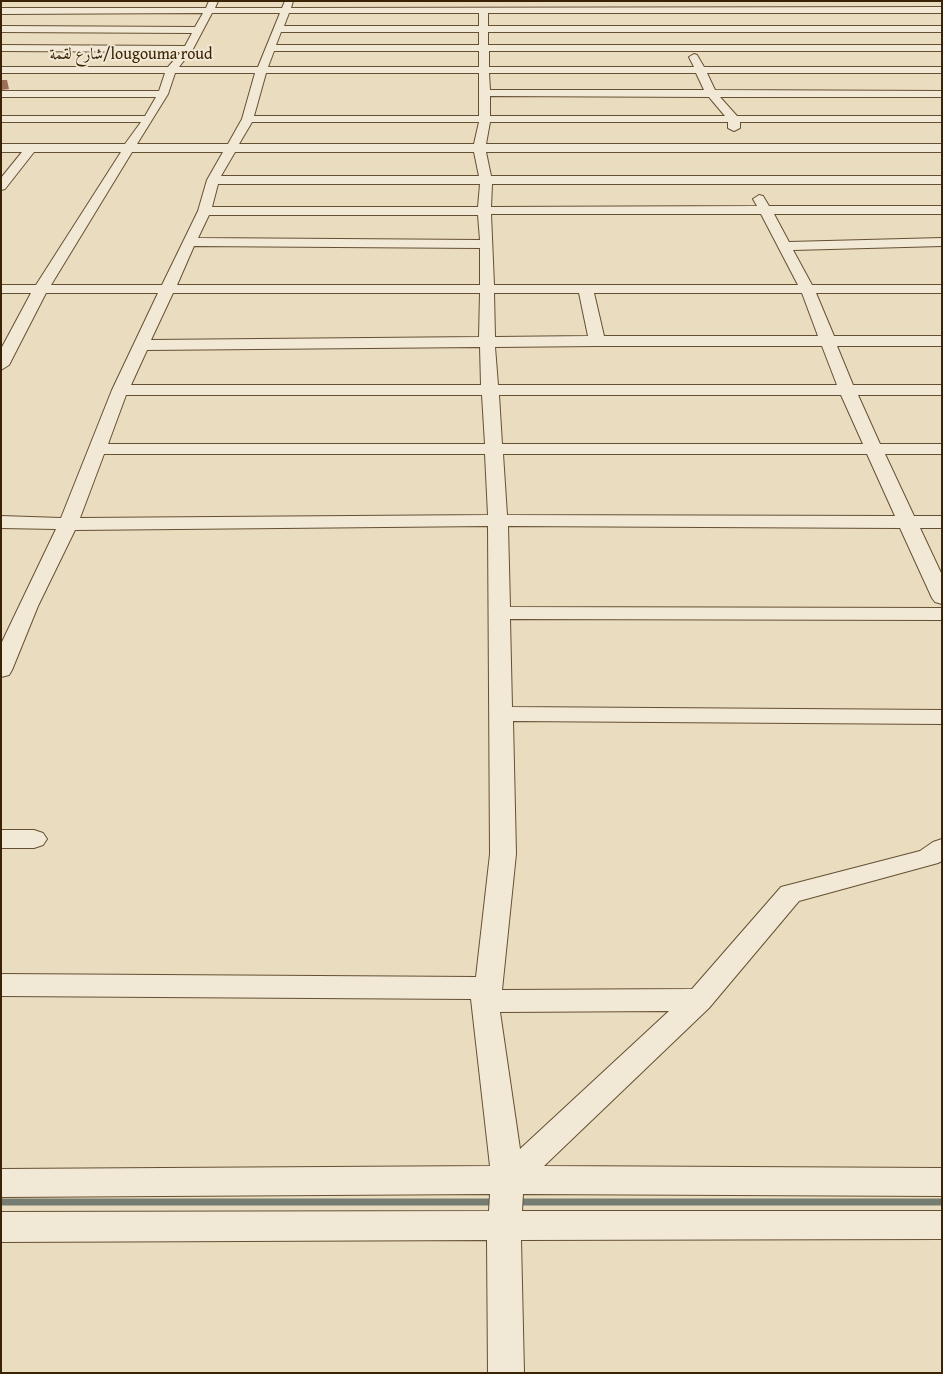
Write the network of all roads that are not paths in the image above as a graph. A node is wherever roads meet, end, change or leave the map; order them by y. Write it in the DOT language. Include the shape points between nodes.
graph roads {
  1 [pos="69,1"];
  2 [pos="140,1"];
  3 [pos="882,1"];
  4 [pos="211,6"];
  5 [pos="287,6"];
  6 [pos="672,6"];
  7 [pos="134,10"];
  8 [pos="483,10"];
  9 [pos="889,10"];
  10 [pos="942,10"];
  11 [pos="1,11"];
  12 [pos="60,11"];
  13 [pos="483,28"];
  14 [pos="682,28"];
  15 [pos="1,29"];
  16 [pos="278,29"];
  17 [pos="907,29"];
  18 [pos="942,29"];
  19 [pos="198,30"];
  20 [pos="1,48"];
  21 [pos="271,48"];
  22 [pos="925,48"];
  23 [pos="942,48"];
  24 [pos="188,49"];
  25 [pos="484,49"];
  26 [pos="692,49"];
  27 [pos="484,69"];
  28 [pos="699,69"];
  29 [pos="787,69"];
  30 [pos="942,69"];
  31 [pos="1,70"];
  32 [pos="171,70"];
  33 [pos="262,71"];
  34 [pos="711,93"];
  35 [pos="1,94"];
  36 [pos="34,94"];
  37 [pos="163,94"];
  38 [pos="484,94"];
  39 [pos="605,94"];
  40 [pos="741,94"];
  41 [pos="942,94"];
  42 [pos="7,119"];
  43 [pos="149,119"];
  44 [pos="248,119"];
  45 [pos="734,119"];
  46 [pos="942,119"];
  47 [pos="485,120"];
  48 [pos="1,148"];
  49 [pos="31,148"];
  50 [pos="479,148"];
  51 [pos="942,148"];
  52 [pos="128,149"];
  53 [pos="232,149"];
  54 [pos="736,150"];
  55 [pos="213,180"];
  56 [pos="752,180"];
  57 [pos="942,180"];
  58 [pos="486,181"];
  59 [pos="1,186"];
  60 [pos="204,210"];
  61 [pos="484,210"];
  62 [pos="763,210"];
  63 [pos="917,210"];
  64 [pos="942,210"];
  65 [pos="942,216"];
  66 [pos="931,230"];
  67 [pos="188,242"];
  68 [pos="487,244"];
  69 [pos="941,244"];
  70 [pos="783,246"];
  71 [pos="486,288"];
  72 [pos="585,288"];
  73 [pos="807,288"];
  74 [pos="168,289"];
  75 [pos="942,289"];
  76 [pos="1,290"];
  77 [pos="40,290"];
  78 [pos="487,341"];
  79 [pos="597,341"];
  80 [pos="942,341"];
  81 [pos="828,342"];
  82 [pos="141,345"];
  83 [pos="1,365"];
  84 [pos="489,389"];
  85 [pos="120,390"];
  86 [pos="847,390"];
  87 [pos="942,390"];
  88 [pos="492,448"];
  89 [pos="96,449"];
  90 [pos="942,449"];
  91 [pos="875,450"];
  92 [pos="498,520"];
  93 [pos="1,522"];
  94 [pos="908,522"];
  95 [pos="942,522"];
  96 [pos="68,524"];
  97 [pos="942,598"];
  98 [pos="499,613"];
  99 [pos="942,614"];
  100 [pos="1,670"];
  101 [pos="500,714"];
  102 [pos="942,717"];
  103 [pos="1,839"];
  104 [pos="34,839"];
  105 [pos="942,848"];
  106 [pos="1,985"];
  107 [pos="486,994"];
  108 [pos="698,1000"];
  109 [pos="942,1182"];
  110 [pos="1,1183"];
  111 [pos="506,1204"];
  112 [pos="942,1225"];
  113 [pos="1,1227"];
  114 [pos="506,1373"];
  1 -- 12 [label="street"];
  2 -- 7 [label="street"];
  3 -- 9 [label="street"];
  4 -- 5 [label="street"];
  4 -- 7 [label="street"];
  4 -- 19 [label="street"];
  5 -- 8 [label="street"];
  5 -- 16 [label="street"];
  6 -- 8 [label="street"];
  6 -- 9 [label="street"];
  6 -- 14 [label="street"];
  7 -- 12 [label="street"];
  8 -- 13 [label="street"];
  9 -- 10 [label="street"];
  9 -- 17 [label="street"];
  11 -- 12 [label="street"];
  13 -- 14 [label="street"];
  13 -- 16 [label="street"];
  13 -- 25 [label="street"];
  14 -- 17 [label="street"];
  14 -- 26 [label="street"];
  15 -- 19 [label="street"];
  16 -- 21 [label="street"];
  17 -- 18 [label="street"];
  17 -- 22 [label="street"];
  19 -- 24 [label="street"];
  20 -- 24 [label="street"];
  21 -- 25 [label="street"];
  21 -- 33 [label="street"];
  22 -- 23 [label="street"];
  22 -- 26 [label="street"];
  22 -- 30 [label="street"];
  24 -- 32 [label="street"];
  25 -- 26 [label="street"];
  25 -- 27 [label="street"];
  26 -- 28 [label="street"];
  27 -- 33 [label="street, شارع لقمة/lougouma roud"];
  27 -- 38 [label="street"];
  27 -- 39 [label="street, شارع لقمة/lougouma roud"];
  28 -- 29 [label="street"];
  28 -- 34 [label="street"];
  28 -- 39 [label="street"];
  29 -- 30 [label="street"];
  29 -- 40 [label="street"];
  31 -- 32 [label="street, شارع لقمة/lougouma roud"];
  32 -- 33 [label="street, شارع لقمة/lougouma roud"];
  32 -- 37 [label="street"];
  33 -- 44 [label="street"];
  34 -- 39 [label="street"];
  34 -- 40 [label="street"];
  34 -- 45 [label="street"];
  35 -- 36 [label="street"];
  36 -- 37 [label="street"];
  36 -- 42 [label="street"];
  37 -- 43 [label="street"];
  38 -- 39 [label="street"];
  38 -- 47 [label="street"];
  39 -- 45 [label="street"];
  39 -- 47 [label="street"];
  40 -- 41 [label="street"];
  42 -- 43 [label="street"];
  43 -- 52 [label="street"];
  44 -- 47 [label="street"];
  44 -- 53 [label="street"];
  45 -- 46 [label="street"];
  45 -- 54 [label="street"];
  47 -- 50 [label="street"];
  48 -- 49 [label="street"];
  49 -- 52 [label="street"];
  49 -- 59 [label="street"];
  50 -- 53 [label="street"];
  50 -- 54 [label="street"];
  50 -- 58 [label="street"];
  51 -- 54 [label="street"];
  52 -- 53 [label="street"];
  52 -- 77 [label="street"];
  53 -- 55 [label="street"];
  54 -- 56 [label="street"];
  55 -- 58 [label="street"];
  55 -- 60 [label="street"];
  56 -- 57 [label="street"];
  56 -- 58 [label="street"];
  56 -- 62 [label="street"];
  58 -- 61 [label="street"];
  60 -- 61 [label="street"];
  60 -- 67 [label="street"];
  61 -- 62 [label="street"];
  61 -- 68 [label="street"];
  62 -- 63 [label="street"];
  62 -- 70 [label="street"];
  63 -- 64 [label="street"];
  63 -- 65 [label="street" via="926,224"];
  66 -- 69 [label="street"];
  67 -- 68 [label="street"];
  67 -- 74 [label="street"];
  68 -- 71 [label="street"];
  69 -- 70 [label="street"];
  70 -- 73 [label="street"];
  71 -- 72 [label="street"];
  71 -- 74 [label="street"];
  71 -- 78 [label="street"];
  72 -- 73 [label="street"];
  72 -- 79 [label="street"];
  73 -- 75 [label="street"];
  73 -- 81 [label="street"];
  74 -- 77 [label="street"];
  74 -- 82 [label="street"];
  76 -- 77 [label="street"];
  77 -- 83 [label="street"];
  78 -- 79 [label="street"];
  78 -- 82 [label="street"];
  78 -- 84 [label="street"];
  79 -- 81 [label="street"];
  80 -- 81 [label="street"];
  81 -- 86 [label="street"];
  82 -- 85 [label="street"];
  84 -- 85 [label="street"];
  84 -- 86 [label="street"];
  84 -- 88 [label="street"];
  85 -- 89 [label="street"];
  86 -- 87 [label="street"];
  86 -- 91 [label="street"];
  88 -- 89 [label="street"];
  88 -- 91 [label="street"];
  88 -- 92 [label="street"];
  89 -- 96 [label="street"];
  90 -- 91 [label="street"];
  91 -- 94 [label="street"];
  92 -- 94 [label="street"];
  92 -- 96 [label="street"];
  92 -- 98 [label="street"];
  93 -- 96 [label="street"];
  94 -- 95 [label="street"];
  94 -- 97 [label="street"];
  96 -- 100 [label="street"];
  98 -- 99 [label="street"];
  98 -- 101 [label="street"];
  101 -- 102 [label="street"];
  101 -- 107 [label="street" via="503,854"];
  103 -- 104 [label="street"];
  105 -- 108 [label="street" via="929,857 790,894"];
  106 -- 107 [label="street"];
  107 -- 108 [label="street"];
  107 -- 111 [label="street"];
  108 -- 111 [label="street"];
  109 -- 111 [label="street"];
  110 -- 111 [label="street"];
  111 -- 112 [label="street"];
  111 -- 113 [label="street"];
  111 -- 114 [label="street"];
}
